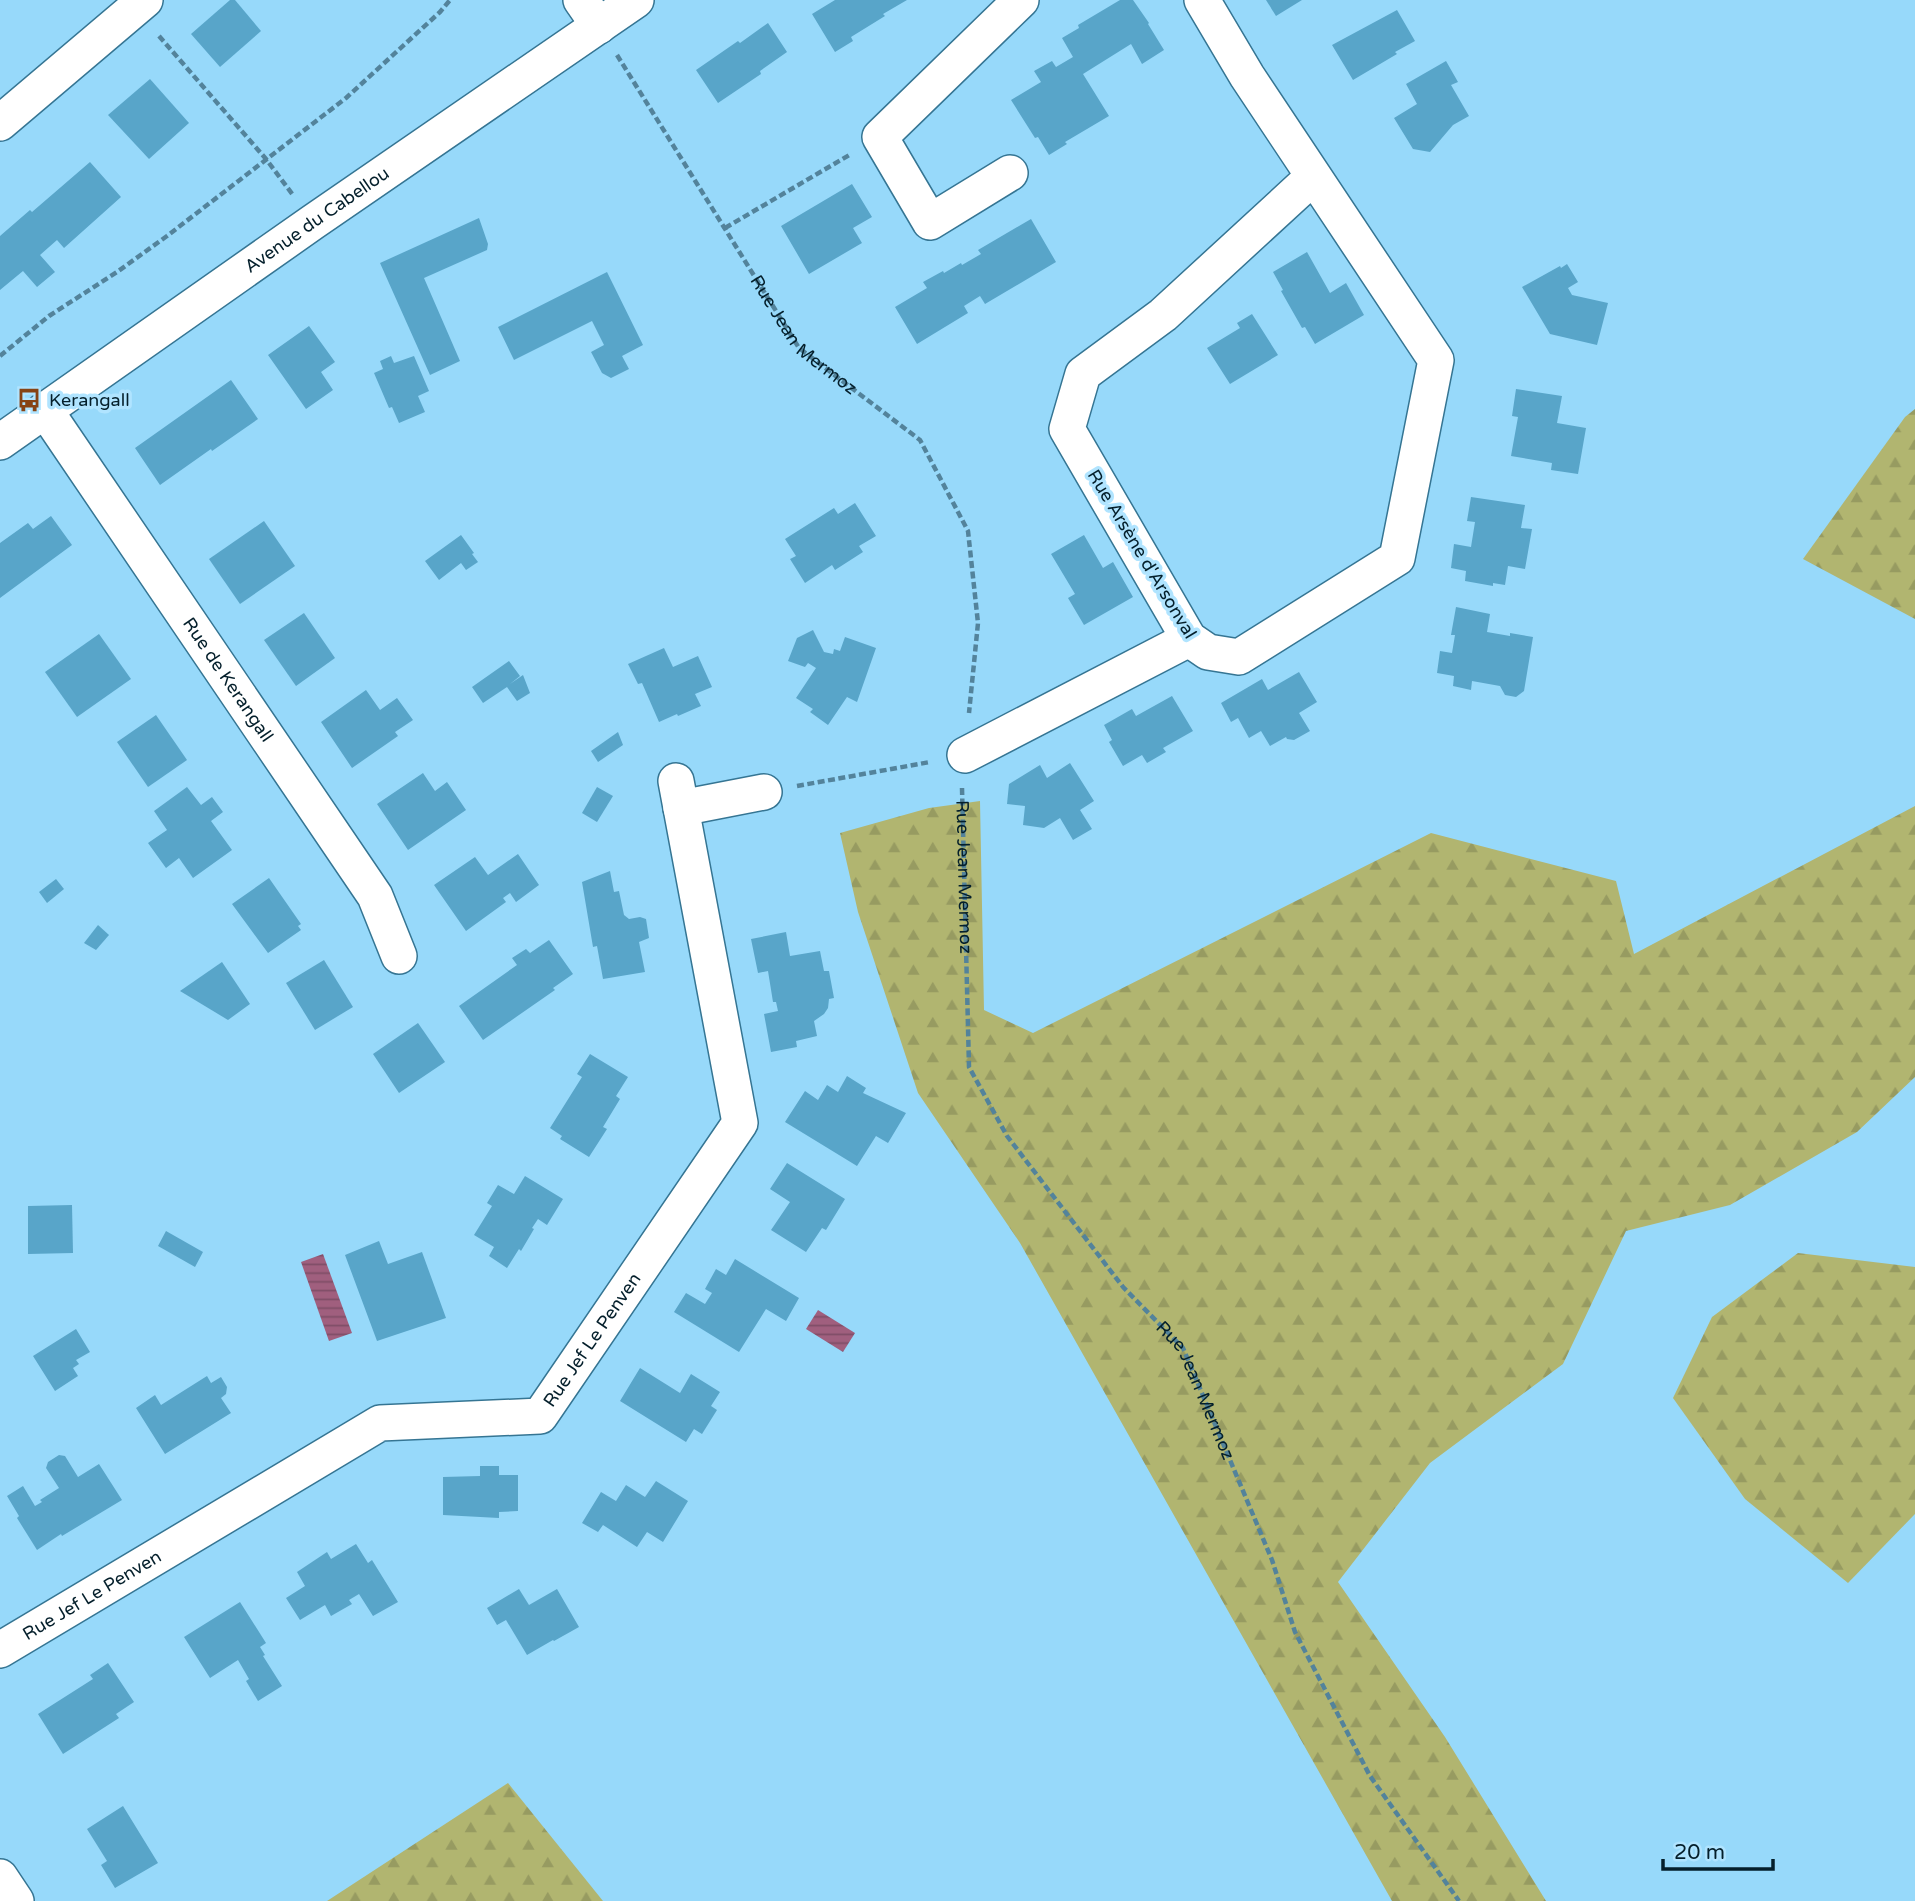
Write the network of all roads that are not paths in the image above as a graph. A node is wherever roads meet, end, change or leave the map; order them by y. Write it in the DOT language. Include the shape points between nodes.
graph roads {
  1 [pos="636,0"];
  2 [pos="1021,0"];
  3 [pos="1202,0"];
  4 [pos="140,4"];
  5 [pos="589,13"];
  6 [pos="0,123"];
  7 [pos="1010,173"];
  8 [pos="1313,177"];
  9 [pos="45,410"];
  10 [pos="0,442"];
  11 [pos="1189,639"];
  12 [pos="965,755"];
  13 [pos="764,792"];
  14 [pos="399,956"];
  15 [pos="0,1650"];
  16 [pos="0,1877"];
  17 [pos="16,1901"];
  1 -- 5 [label="street, Avenue du Cabellou"];
  2 -- 7 [label="street" via="880,137 930,222"];
  3 -- 8 [label="street, Rue Arsène d'Arsonval"];
  4 -- 6 [label="street"];
  5 -- 9 [label="street, Avenue du Cabellou" via="313,222"];
  8 -- 11 [label="street, Rue Arsène d'Arsonval" via="1163,315 1083,374 1067,429"];
  8 -- 11 [label="street, Rue Arsène d'Arsonval" via="1436,360 1398,558 1239,657 1208,652"];
  9 -- 10 [label="street, Avenue du Cabellou"];
  9 -- 14 [label="street, Rue de Kerangall" via="375,895"];
  11 -- 12 [label="street"];
  13 -- 15 [label="street, Rue Jef Le Penven" via="678,795 740,1123 540,1416 380,1423"];
  16 -- 17 [label="street"];
}
